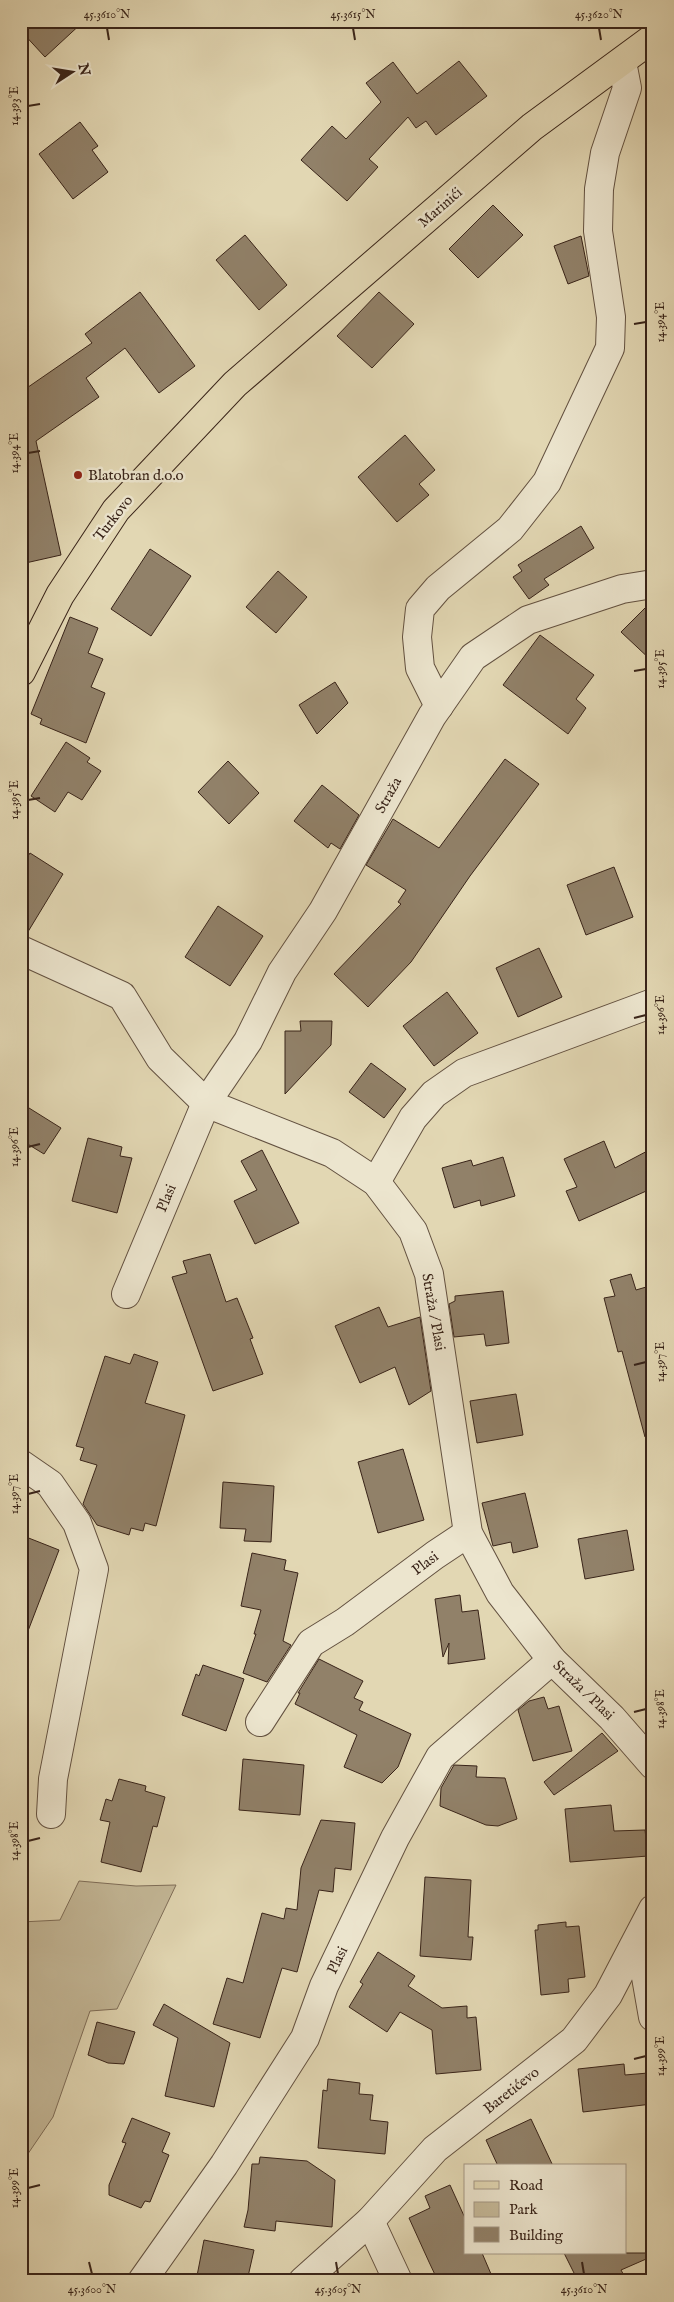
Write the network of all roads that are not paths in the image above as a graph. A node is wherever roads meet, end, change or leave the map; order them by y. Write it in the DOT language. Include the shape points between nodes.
graph roads {
  1 [pos="653,38"];
  2 [pos="622,62"];
  3 [pos="234,384"];
  4 [pos="653,584"];
  5 [pos="21,672"];
  6 [pos="439,706"];
  7 [pos="21,950"];
  8 [pos="653,1003"];
  9 [pos="206,1102"];
  10 [pos="376,1182"];
  11 [pos="126,1294"];
  12 [pos="21,1464"];
  13 [pos="468,1533"];
  14 [pos="552,1660"];
  15 [pos="260,1722"];
  16 [pos="653,1765"];
  17 [pos="51,1814"];
  18 [pos="653,1909"];
  19 [pos="635,1945"];
  20 [pos="653,2017"];
  21 [pos="370,2221"];
  22 [pos="142,2281"];
  23 [pos="304,2281"];
  24 [pos="398,2281"];
  1 -- 2 [label="main road, Marinići"];
  2 -- 3 [label="main road, Marinići" via="532,127"];
  2 -- 6 [label="street" via="627,88 605,152 598,189 598,231 611,317 610,348 547,482 510,529 438,588 420,608 417,637 420,668"];
  3 -- 5 [label="main road, Turkovo" via="116,510 60,595"];
  4 -- 6 [label="street, Straža" via="622,588 528,620 473,657"];
  6 -- 9 [label="street, Straža" via="323,911 282,972 248,1041"];
  7 -- 9 [label="street, Straža / Plasi" via="122,996 160,1058"];
  8 -- 10 [label="street" via="464,1073 434,1094 413,1118"];
  9 -- 10 [label="street, Straža / Plasi" via="332,1153"];
  9 -- 11 [label="street, Plasi"];
  10 -- 13 [label="street, Straža / Plasi" via="413,1231 428,1274"];
  12 -- 17 [label="street" via="50,1484 78,1523 94,1569 53,1779"];
  13 -- 14 [label="street, Straža / Plasi" via="500,1593"];
  13 -- 15 [label="street, Plasi" via="311,1643"];
  14 -- 16 [label="street, Straža / Plasi" via="612,1718"];
  14 -- 22 [label="street, Plasi" via="440,1757 387,1856 324,1986 304,2038 224,2165"];
  18 -- 19 [label="street, Baretićevo"];
  19 -- 20 [label="street" via="646,1977"];
  19 -- 21 [label="street, Baretićevo" via="608,1996 574,2040 435,2149"];
  21 -- 23 [label="street, Baretićevo"];
  21 -- 24 [label="street"];
}
